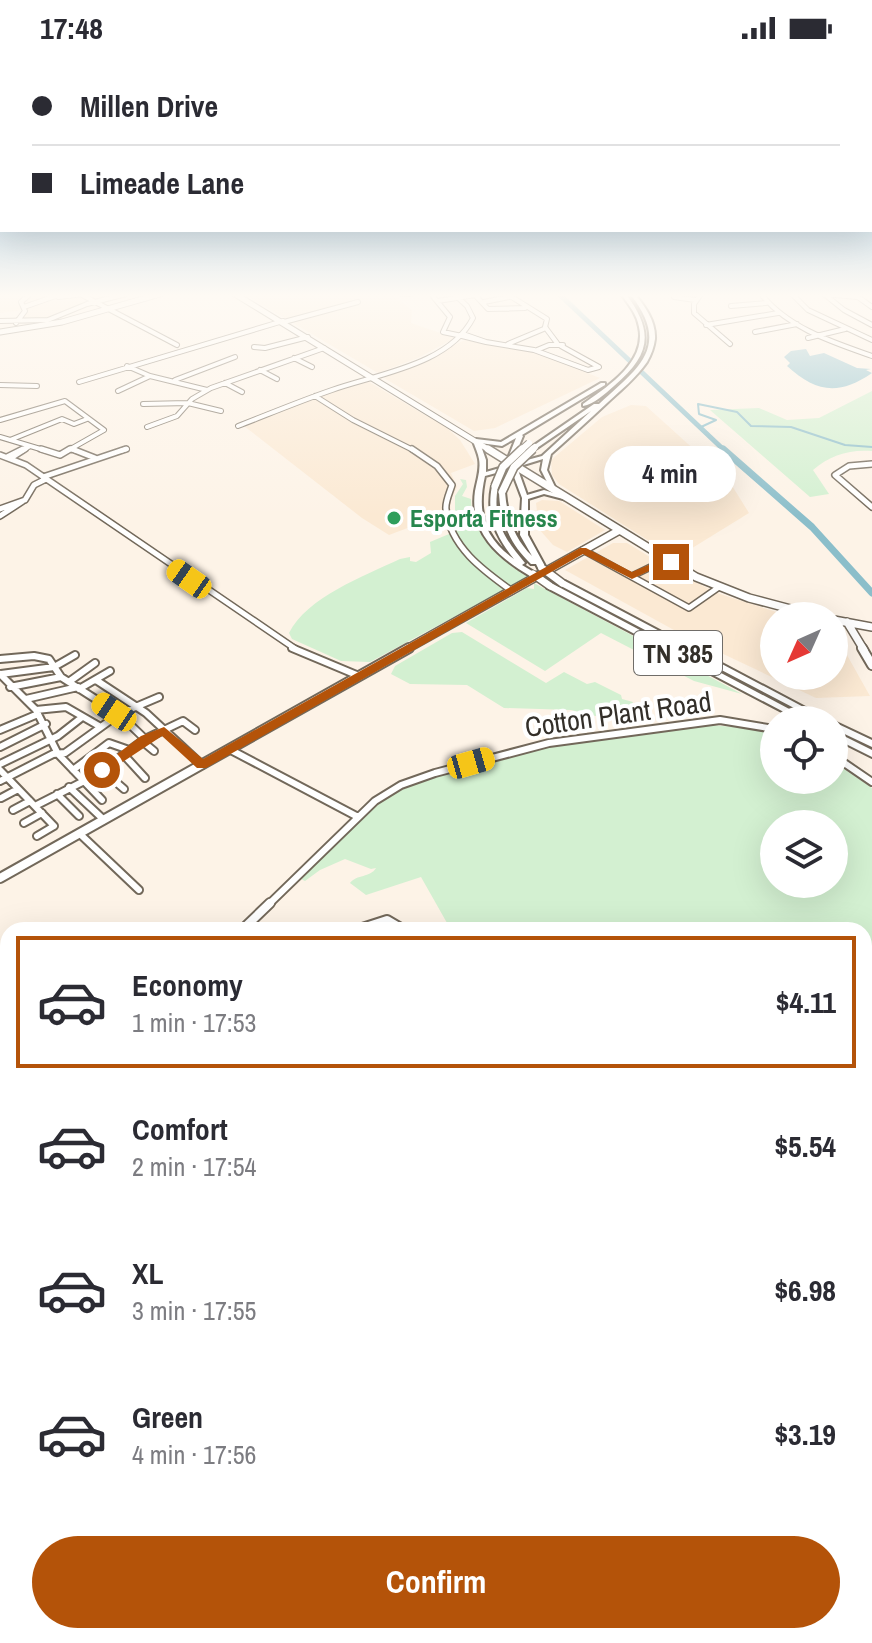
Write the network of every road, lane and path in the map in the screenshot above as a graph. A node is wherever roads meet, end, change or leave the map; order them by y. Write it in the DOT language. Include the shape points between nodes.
graph roads {
  1 [pos="121,368"];
  2 [pos="132,368"];
  3 [pos="206,368"];
  4 [pos="265,368"];
  5 [pos="357,368"];
  6 [pos="398,368"];
  7 [pos="630,368"];
  8 [pos="635,368"];
  9 [pos="260,370"];
  10 [pos="150,376"];
  11 [pos="624,376"];
  12 [pos="373,378"];
  13 [pos="277,379"];
  14 [pos="175,380"];
  15 [pos="79,382"];
  16 [pos="225,383"];
  17 [pos="0,385"];
  18 [pos="21,386"];
  19 [pos="37,386"];
  20 [pos="207,390"];
  21 [pos="118,391"];
  22 [pos="242,392"];
  23 [pos="15,395"];
  24 [pos="315,396"];
  25 [pos="188,403"];
  26 [pos="143,404"];
  27 [pos="221,411"];
  28 [pos="87,419"];
  29 [pos="0,420"];
  30 [pos="238,426"];
  31 [pos="147,427"];
  32 [pos="523,433"];
  33 [pos="0,437"];
  34 [pos="10,440"];
  35 [pos="476,441"];
  36 [pos="532,445"];
  37 [pos="30,446"];
  38 [pos="71,449"];
  39 [pos="127,449"];
  40 [pos="549,452"];
  41 [pos="0,455"];
  42 [pos="9,458"];
  43 [pos="95,458"];
  44 [pos="513,464"];
  45 [pos="871,466"];
  46 [pos="482,475"];
  47 [pos="45,478"];
  48 [pos="553,489"];
  49 [pos="525,498"];
  50 [pos="567,498"];
  51 [pos="25,500"];
  52 [pos="872,507"];
  53 [pos="0,509"];
  54 [pos="0,516"];
  55 [pos="618,531"];
  56 [pos="583,550"];
  57 [pos="667,559"];
  58 [pos="542,568"];
  59 [pos="533,574"];
  60 [pos="632,576"];
  61 [pos="719,587"];
  62 [pos="512,591"];
  63 [pos="762,602"];
  64 [pos="848,622"];
  65 [pos="848,624"];
  66 [pos="868,626"];
  67 [pos="75,655"];
  68 [pos="0,659"];
  69 [pos="95,663"];
  70 [pos="872,665"];
  71 [pos="54,667"];
  72 [pos="110,671"];
  73 [pos="0,674"];
  74 [pos="359,676"];
  75 [pos="61,677"];
  76 [pos="96,680"];
  77 [pos="70,681"];
  78 [pos="10,687"];
  79 [pos="78,688"];
  80 [pos="159,697"];
  81 [pos="26,699"];
  82 [pos="779,706"];
  83 [pos="797,706"];
  84 [pos="137,708"];
  85 [pos="37,712"];
  86 [pos="119,714"];
  87 [pos="81,718"];
  88 [pos="46,724"];
  89 [pos="99,726"];
  90 [pos="760,727"];
  91 [pos="0,730"];
  92 [pos="164,730"];
  93 [pos="195,730"];
  94 [pos="848,732"];
  95 [pos="52,738"];
  96 [pos="144,740"];
  97 [pos="848,741"];
  98 [pos="872,744"];
  99 [pos="0,747"];
  100 [pos="229,749"];
  101 [pos="154,751"];
  102 [pos="126,752"];
  103 [pos="58,754"];
  104 [pos="872,754"];
  105 [pos="202,765"];
  106 [pos="848,766"];
  107 [pos="0,767"];
  108 [pos="73,770"];
  109 [pos="102,770"];
  110 [pos="145,778"];
  111 [pos="4,779"];
  112 [pos="83,779"];
  113 [pos="872,782"];
  114 [pos="69,787"];
  115 [pos="18,789"];
  116 [pos="124,789"];
  117 [pos="57,794"];
  118 [pos="1,798"];
  119 [pos="102,800"];
  120 [pos="32,803"];
  121 [pos="13,810"];
  122 [pos="42,813"];
  123 [pos="79,816"];
  124 [pos="358,817"];
  125 [pos="104,820"];
  126 [pos="24,823"];
  127 [pos="80,834"];
  128 [pos="37,836"];
  129 [pos="2,874"];
  130 [pos="139,890"];
  131 [pos="250,922"];
  1 -- 15 [label="street"];
  2 -- 10 [label="street"];
  3 -- 14 [label="street"];
  4 -- 9 [label="street"];
  5 -- 12 [label="main road"];
  6 -- 12 [label="street"];
  7 -- 11 [label="highway, TN 385"];
  8 -- 11 [label="highway, TN 385"];
  9 -- 13 [label="street"];
  9 -- 16 [label="street"];
  10 -- 14 [label="street"];
  10 -- 21 [label="street"];
  11 -- 32 [label="highway"];
  11 -- 36 [label="highway, TN 385"];
  11 -- 40 [label="highway"];
  12 -- 24 [label="street"];
  12 -- 35 [label="main road"];
  14 -- 20 [label="street"];
  16 -- 20 [label="street"];
  16 -- 22 [label="street"];
  17 -- 18 [label="street"];
  18 -- 19 [label="street"];
  18 -- 23 [label="street"];
  20 -- 25 [label="street"];
  24 -- 30 [label="street"];
  24 -- 62 [label="street" via="387,434 446,474 452,485 445,508 459,543 484,573"];
  25 -- 26 [label="street"];
  25 -- 27 [label="street"];
  25 -- 31 [label="street" via="177,416"];
  28 -- 29 [label="street" via="60,400"];
  28 -- 34 [label="street" via="74,424 62,419"];
  28 -- 38 [label="street" via="104,430"];
  32 -- 35 [label="highway" via="498,445"];
  32 -- 44 [label="highway" via="512,449"];
  33 -- 34 [label="street"];
  34 -- 37 [label="street"];
  35 -- 44 [label="main road"];
  35 -- 46 [label="highway"];
  36 -- 58 [label="highway, TN 385, bridge" via="502,492 502,510 512,537"];
  36 -- 59 [label="highway, TN 385, bridge" via="503,467 492,507 509,549"];
  37 -- 38 [label="street" via="60,455"];
  37 -- 42 [label="street"];
  38 -- 43 [label="street"];
  39 -- 43 [label="street"];
  40 -- 44 [label="highway" via="538,460"];
  40 -- 48 [label="highway" via="544,470"];
  41 -- 42 [label="street"];
  42 -- 47 [label="street"];
  43 -- 47 [label="street"];
  44 -- 46 [label="highway"];
  44 -- 48 [label="main road"];
  44 -- 49 [label="highway"];
  45 -- 52 [label="street" via="846,467 835,475"];
  46 -- 59 [label="highway" via="476,502 483,531 515,565"];
  47 -- 51 [label="street"];
  47 -- 74 [label="street" via="291,648"];
  48 -- 50 [label="main road"];
  49 -- 50 [label="highway" via="544,492"];
  49 -- 58 [label="highway" via="524,535"];
  50 -- 55 [label="main road"];
  51 -- 53 [label="street"];
  51 -- 54 [label="street"];
  55 -- 56 [label="main road"];
  55 -- 57 [label="main road"];
  56 -- 60 [label="street"];
  56 -- 62 [label="main road"];
  57 -- 60 [label="street"];
  57 -- 61 [label="main road"];
  58 -- 83 [label="highway, TN 385, bridge"];
  59 -- 82 [label="highway, TN 385, bridge"];
  60 -- 61 [label="street" via="689,608"];
  61 -- 63 [label="main road"];
  62 -- 74 [label="main road"];
  64 -- 66 [label="main road"];
  65 -- 70 [label="main road"];
  67 -- 71 [label="street"];
  68 -- 71 [label="street" via="34,656 49,659"];
  69 -- 77 [label="street"];
  71 -- 73 [label="street"];
  71 -- 75 [label="street"];
  72 -- 76 [label="street"];
  73 -- 78 [label="street"];
  74 -- 100 [label="main road"];
  75 -- 77 [label="street"];
  75 -- 78 [label="street"];
  76 -- 79 [label="street"];
  76 -- 84 [label="street"];
  77 -- 79 [label="street"];
  78 -- 81 [label="street"];
  79 -- 81 [label="street"];
  79 -- 86 [label="street"];
  80 -- 84 [label="street"];
  81 -- 85 [label="street"];
  84 -- 86 [label="street"];
  84 -- 92 [label="street"];
  85 -- 87 [label="street" via="66,707"];
  85 -- 88 [label="street"];
  85 -- 91 [label="street"];
  86 -- 89 [label="street"];
  86 -- 96 [label="street"];
  87 -- 89 [label="street"];
  87 -- 95 [label="street"];
  88 -- 95 [label="street"];
  88 -- 99 [label="street"];
  89 -- 103 [label="street"];
  90 -- 124 [label="street, Cotton Plant Road" via="720,720 549,743 417,779 390,790"];
  92 -- 93 [label="street" via="183,721"];
  92 -- 96 [label="street"];
  92 -- 105 [label="street"];
  94 -- 98 [label="highway"];
  95 -- 103 [label="street"];
  95 -- 107 [label="street"];
  96 -- 101 [label="street"];
  96 -- 102 [label="street"];
  97 -- 104 [label="highway"];
  100 -- 105 [label="main road"];
  100 -- 124 [label="street"];
  102 -- 108 [label="street" via="109,743"];
  102 -- 109 [label="street"];
  102 -- 110 [label="street" via="129,764"];
  103 -- 108 [label="street"];
  103 -- 111 [label="street"];
  105 -- 125 [label="main road"];
  106 -- 113 [label="street"];
  107 -- 111 [label="street"];
  108 -- 112 [label="street"];
  109 -- 112 [label="street"];
  109 -- 116 [label="street"];
  111 -- 115 [label="street"];
  112 -- 114 [label="street"];
  112 -- 119 [label="street"];
  114 -- 117 [label="street"];
  114 -- 125 [label="street"];
  115 -- 118 [label="street"];
  115 -- 120 [label="street"];
  117 -- 120 [label="street"];
  117 -- 123 [label="street"];
  120 -- 121 [label="street"];
  120 -- 122 [label="street"];
  122 -- 126 [label="street"];
  122 -- 128 [label="street" via="54,826"];
  124 -- 131 [label="street, Cotton Plant Road"];
  125 -- 127 [label="main road"];
  127 -- 129 [label="main road"];
  127 -- 130 [label="street"];
}
